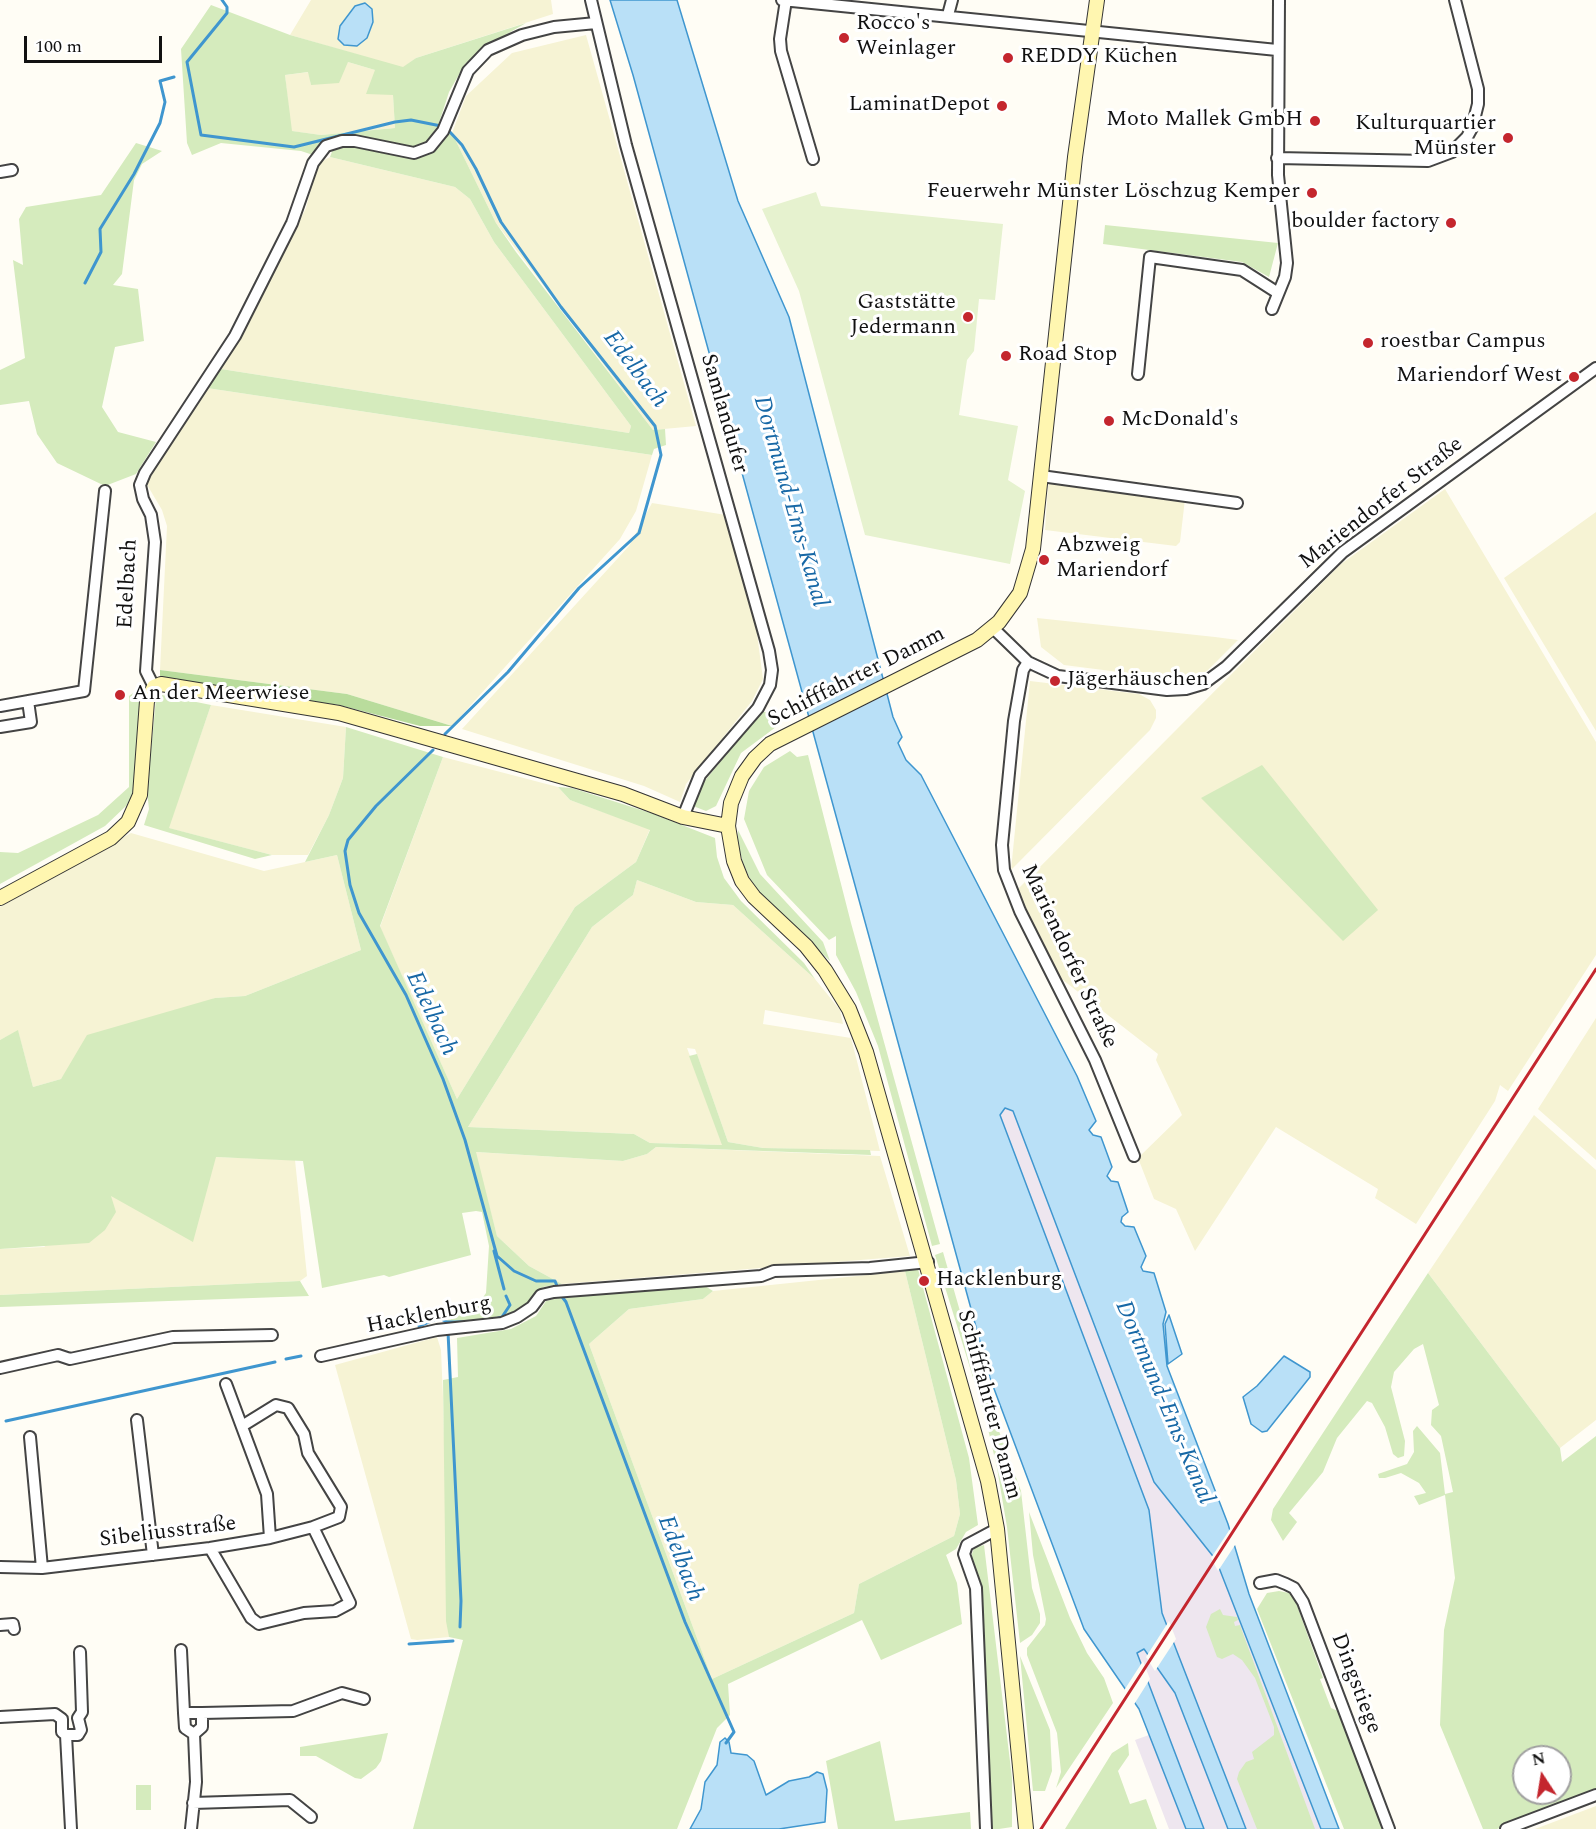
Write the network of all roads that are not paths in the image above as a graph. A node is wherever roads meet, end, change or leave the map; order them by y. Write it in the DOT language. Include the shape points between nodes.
graph roads {
  1 [pos="591,0"];
  2 [pos="782,0"];
  3 [pos="786,0"];
  4 [pos="952,0"];
  5 [pos="1097,0"];
  6 [pos="1279,0"];
  7 [pos="1455,0"];
  8 [pos="948,15"];
  9 [pos="596,23"];
  10 [pos="1094,30"];
  11 [pos="1277,50"];
  12 [pos="1277,158"];
  13 [pos="813,159"];
  14 [pos="12,170"];
  15 [pos="0,172"];
  16 [pos="1278,293"];
  17 [pos="1272,309"];
  18 [pos="1596,368"];
  19 [pos="1138,374"];
  20 [pos="1041,476"];
  21 [pos="105,491"];
  22 [pos="1238,503"];
  23 [pos="993,628"];
  24 [pos="1028,662"];
  25 [pos="154,687"];
  26 [pos="28,701"];
  27 [pos="0,706"];
  28 [pos="0,727"];
  29 [pos="683,817"];
  30 [pos="729,826"];
  31 [pos="0,898"];
  32 [pos="1134,1156"];
  33 [pos="928,1262"];
  34 [pos="272,1335"];
  35 [pos="321,1356"];
  36 [pos="0,1368"];
  37 [pos="226,1384"];
  38 [pos="137,1420"];
  39 [pos="242,1426"];
  40 [pos="30,1437"];
  41 [pos="313,1527"];
  42 [pos="996,1529"];
  43 [pos="270,1538"];
  44 [pos="210,1548"];
  45 [pos="153,1556"];
  46 [pos="0,1567"];
  47 [pos="42,1568"];
  48 [pos="1260,1583"];
  49 [pos="0,1625"];
  50 [pos="14,1629"];
  51 [pos="181,1650"];
  52 [pos="80,1652"];
  53 [pos="364,1699"];
  54 [pos="184,1713"];
  55 [pos="202,1713"];
  56 [pos="0,1717"];
  57 [pos="78,1718"];
  58 [pos="62,1719"];
  59 [pos="194,1734"];
  60 [pos="66,1735"];
  61 [pos="1596,1795"];
  62 [pos="193,1803"];
  63 [pos="311,1817"];
  64 [pos="71,1829"];
  65 [pos="191,1829"];
  66 [pos="986,1829"];
  67 [pos="1026,1829"];
  68 [pos="1389,1829"];
  69 [pos="1506,1829"];
  1 -- 9 [label="street, Samlandufer"];
  2 -- 3 [label="street"];
  3 -- 8 [label="street"];
  3 -- 13 [label="street" via="781,51"];
  4 -- 8 [label="street"];
  5 -- 10 [label="main road, Schifffahrter Damm"];
  6 -- 11 [label="street"];
  7 -- 12 [label="street" via="1478,89 1478,104 1467,137 1452,152 1428,161"];
  8 -- 10 [label="street"];
  9 -- 25 [label="street, Edelbach" via="522,35 488,50 468,71 443,131 430,147 414,153 342,141 326,146 313,163 292,223 236,336 140,485 151,515 155,542 146,670"];
  9 -- 29 [label="street, Samlandufer" via="626,145 772,670 770,685 758,708 700,775"];
  10 -- 11 [label="street"];
  10 -- 20 [label="main road, Schifffahrter Damm" via="1075,157"];
  11 -- 12 [label="street"];
  12 -- 16 [label="street" via="1287,263"];
  14 -- 15 [label="street"];
  16 -- 17 [label="street"];
  16 -- 19 [label="street" via="1232,267 1150,257"];
  18 -- 24 [label="street, Mariendorfer Straße" via="1343,552 1226,667 1203,684 1186,689 1153,688 1058,675"];
  20 -- 22 [label="street"];
  20 -- 23 [label="main road, Schifffahrter Damm" via="1028,570 1010,610"];
  21 -- 26 [label="street" via="84,691"];
  23 -- 24 [label="street, Mariendorfer Straße"];
  23 -- 30 [label="main road, Schifffahrter Damm" via="963,648 770,744 747,767 734,792"];
  24 -- 32 [label="street, Mariendorfer Straße" via="1023,670 1014,721 1002,845 1004,870 1020,911 1095,1060"];
  25 -- 29 [label="main road" via="169,684 339,713 624,794"];
  25 -- 31 [label="main road" via="147,701 140,795 128,822 111,837"];
  26 -- 27 [label="street"];
  26 -- 28 [label="street" via="31,722"];
  29 -- 30 [label="main road"];
  30 -- 33 [label="main road, Schifffahrter Damm" via="734,861 748,890 806,946 849,1009 866,1052"];
  33 -- 35 [label="street, Hacklenburg" via="774,1271 761,1276 554,1292 541,1296 532,1307 502,1323 437,1330"];
  33 -- 42 [label="main road, Schifffahrter Damm" via="980,1447"];
  34 -- 36 [label="street" via="173,1337 70,1359 58,1355"];
  37 -- 39 [label="street"];
  38 -- 45 [label="street"];
  39 -- 41 [label="street, Sibeliusstraße" via="276,1405 288,1408 303,1434 308,1453 341,1507 339,1517"];
  39 -- 43 [label="street" via="267,1494"];
  40 -- 47 [label="street"];
  41 -- 43 [label="street, Sibeliusstraße"];
  41 -- 44 [label="street" via="350,1603 335,1611 304,1613 259,1624 251,1618"];
  42 -- 66 [label="street, Schifffahrter Damm" via="967,1545 964,1554 976,1588"];
  42 -- 67 [label="main road, Schifffahrter Damm"];
  43 -- 44 [label="street, Sibeliusstraße"];
  44 -- 45 [label="street, Sibeliusstraße"];
  45 -- 47 [label="street, Sibeliusstraße"];
  46 -- 47 [label="street, Sibeliusstraße"];
  48 -- 68 [label="street, Dingstiege" via="1276,1580 1287,1584 1303,1602"];
  49 -- 50 [label="street" via="13,1624"];
  51 -- 54 [label="street"];
  52 -- 57 [label="street" via="82,1712"];
  53 -- 55 [label="street" via="342,1693 293,1711"];
  54 -- 55 [label="street"];
  54 -- 59 [label="street" via="185,1728"];
  55 -- 59 [label="street" via="202,1727"];
  56 -- 58 [label="street" via="55,1714"];
  57 -- 58 [label="street"];
  57 -- 60 [label="street" via="80,1732"];
  58 -- 60 [label="street" via="62,1732"];
  59 -- 62 [label="street"];
  60 -- 64 [label="street"];
  61 -- 69 [label="street"];
  62 -- 63 [label="street" via="290,1800"];
  62 -- 65 [label="street"];
}
